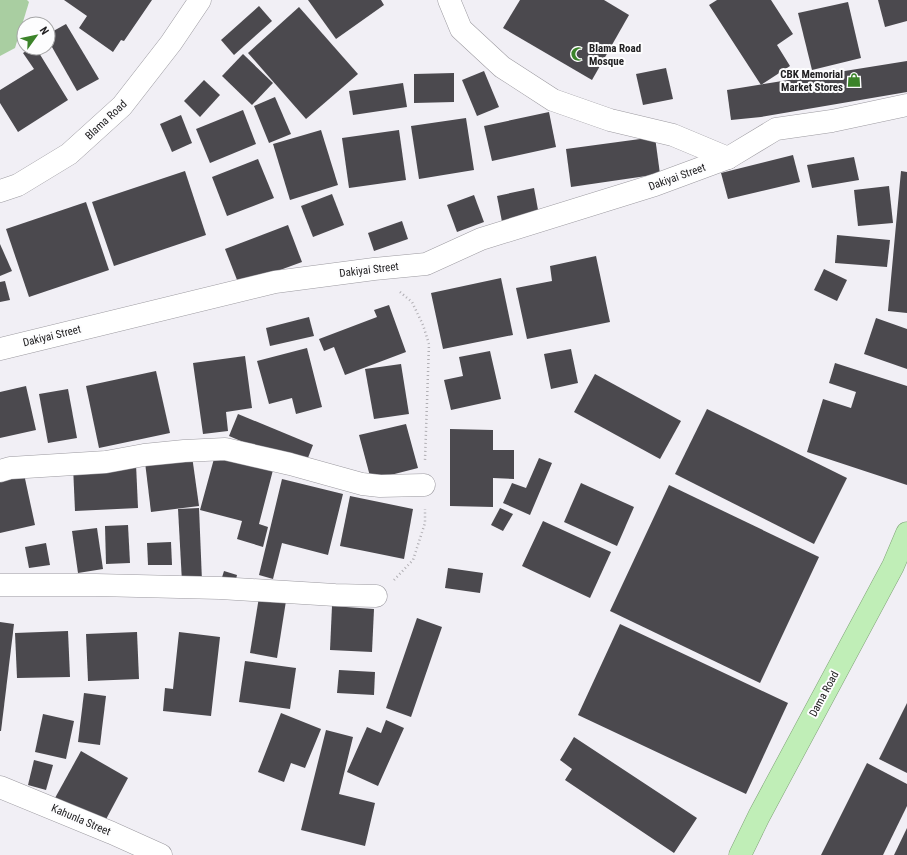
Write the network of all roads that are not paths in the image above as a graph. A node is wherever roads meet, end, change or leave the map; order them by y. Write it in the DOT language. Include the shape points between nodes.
graph roads {
  1 [pos="200,0"];
  2 [pos="450,0"];
  3 [pos="907,105"];
  4 [pos="728,158"];
  5 [pos="0,191"];
  6 [pos="0,349"];
  7 [pos="0,471"];
  8 [pos="424,485"];
  9 [pos="907,533"];
  10 [pos="0,584"];
  11 [pos="376,596"];
  12 [pos="0,787"];
  13 [pos="160,855"];
  14 [pos="740,855"];
  1 -- 5 [label="street, Blama Road" via="171,43 122,106 69,154 18,184"];
  2 -- 4 [label="street" via="461,29 502,67 553,100 610,120 673,135"];
  3 -- 4 [label="street, Dakiyai Street" via="832,121 776,129"];
  4 -- 6 [label="street, Dakiyai Street" via="648,187 481,239 426,264 275,282"];
  7 -- 8 [label="street" via="10,468 106,462 144,455 225,449 362,484"];
  9 -- 14 [label="highway, Dama Road" via="893,566"];
  10 -- 11 [label="street" via="220,588"];
  12 -- 13 [label="street, Kahunla Street"];
}
